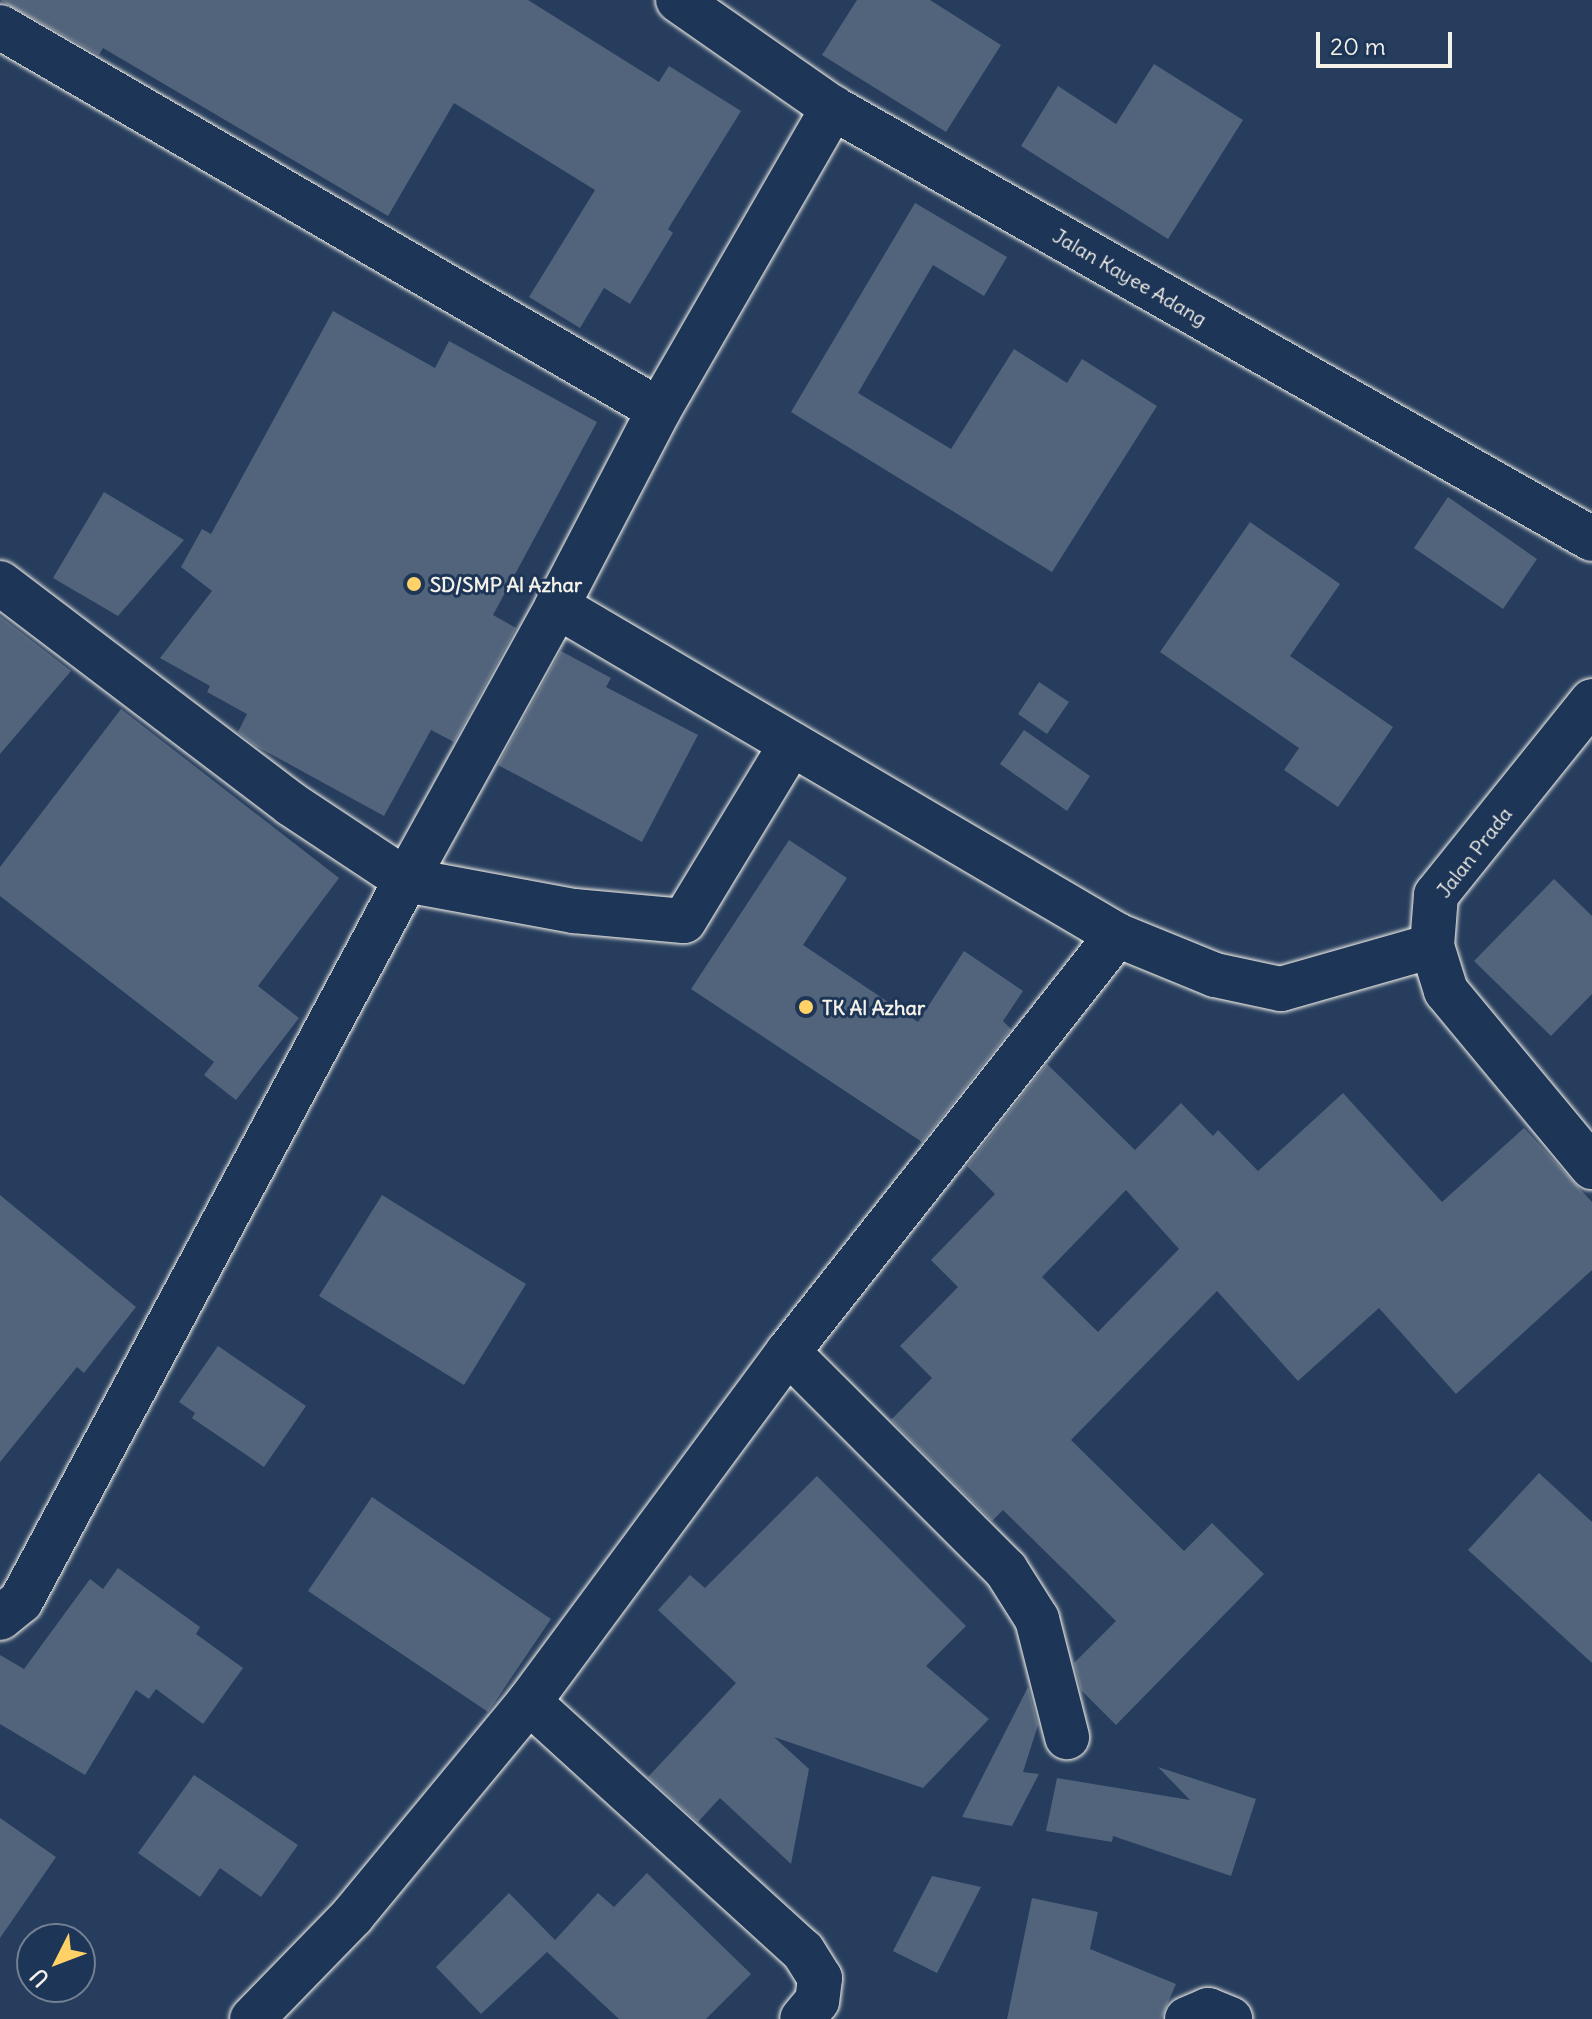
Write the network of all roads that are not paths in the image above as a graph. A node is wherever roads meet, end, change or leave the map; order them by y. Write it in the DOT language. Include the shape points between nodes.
graph roads {
  1 [pos="678,0"];
  2 [pos="0,27"];
  3 [pos="833,108"];
  4 [pos="659,410"];
  5 [pos="1592,539"];
  6 [pos="0,583"];
  7 [pos="557,606"];
  8 [pos="1592,701"];
  9 [pos="791,744"];
  10 [pos="406,880"];
  11 [pos="1117,935"];
  12 [pos="1432,946"];
  13 [pos="1592,1167"];
  14 [pos="788,1352"];
  15 [pos="0,1618"];
  16 [pos="529,1702"];
  17 [pos="1067,1737"];
  18 [pos="252,2019"];
  19 [pos="802,2019"];
  1 -- 3 [label="street, Jalan Kayee Adang"];
  2 -- 4 [label="street"];
  3 -- 4 [label="street"];
  3 -- 5 [label="street, Jalan Kayee Adang"];
  4 -- 7 [label="street"];
  6 -- 10 [label="street" via="291,804"];
  7 -- 9 [label="street"];
  7 -- 10 [label="street"];
  8 -- 12 [label="street, Jalan Prada" via="1436,895"];
  9 -- 10 [label="street" via="684,921 574,911"];
  9 -- 11 [label="street"];
  10 -- 15 [label="street" via="21,1601"];
  11 -- 12 [label="street" via="1215,975 1281,989"];
  11 -- 14 [label="street"];
  12 -- 13 [label="street, Jalan Prada" via="1446,991"];
  14 -- 16 [label="street"];
  14 -- 17 [label="street" via="1006,1570 1037,1619"];
  16 -- 18 [label="street" via="352,1916"];
  16 -- 19 [label="street" via="803,1951 820,1978 817,2001"];
}
